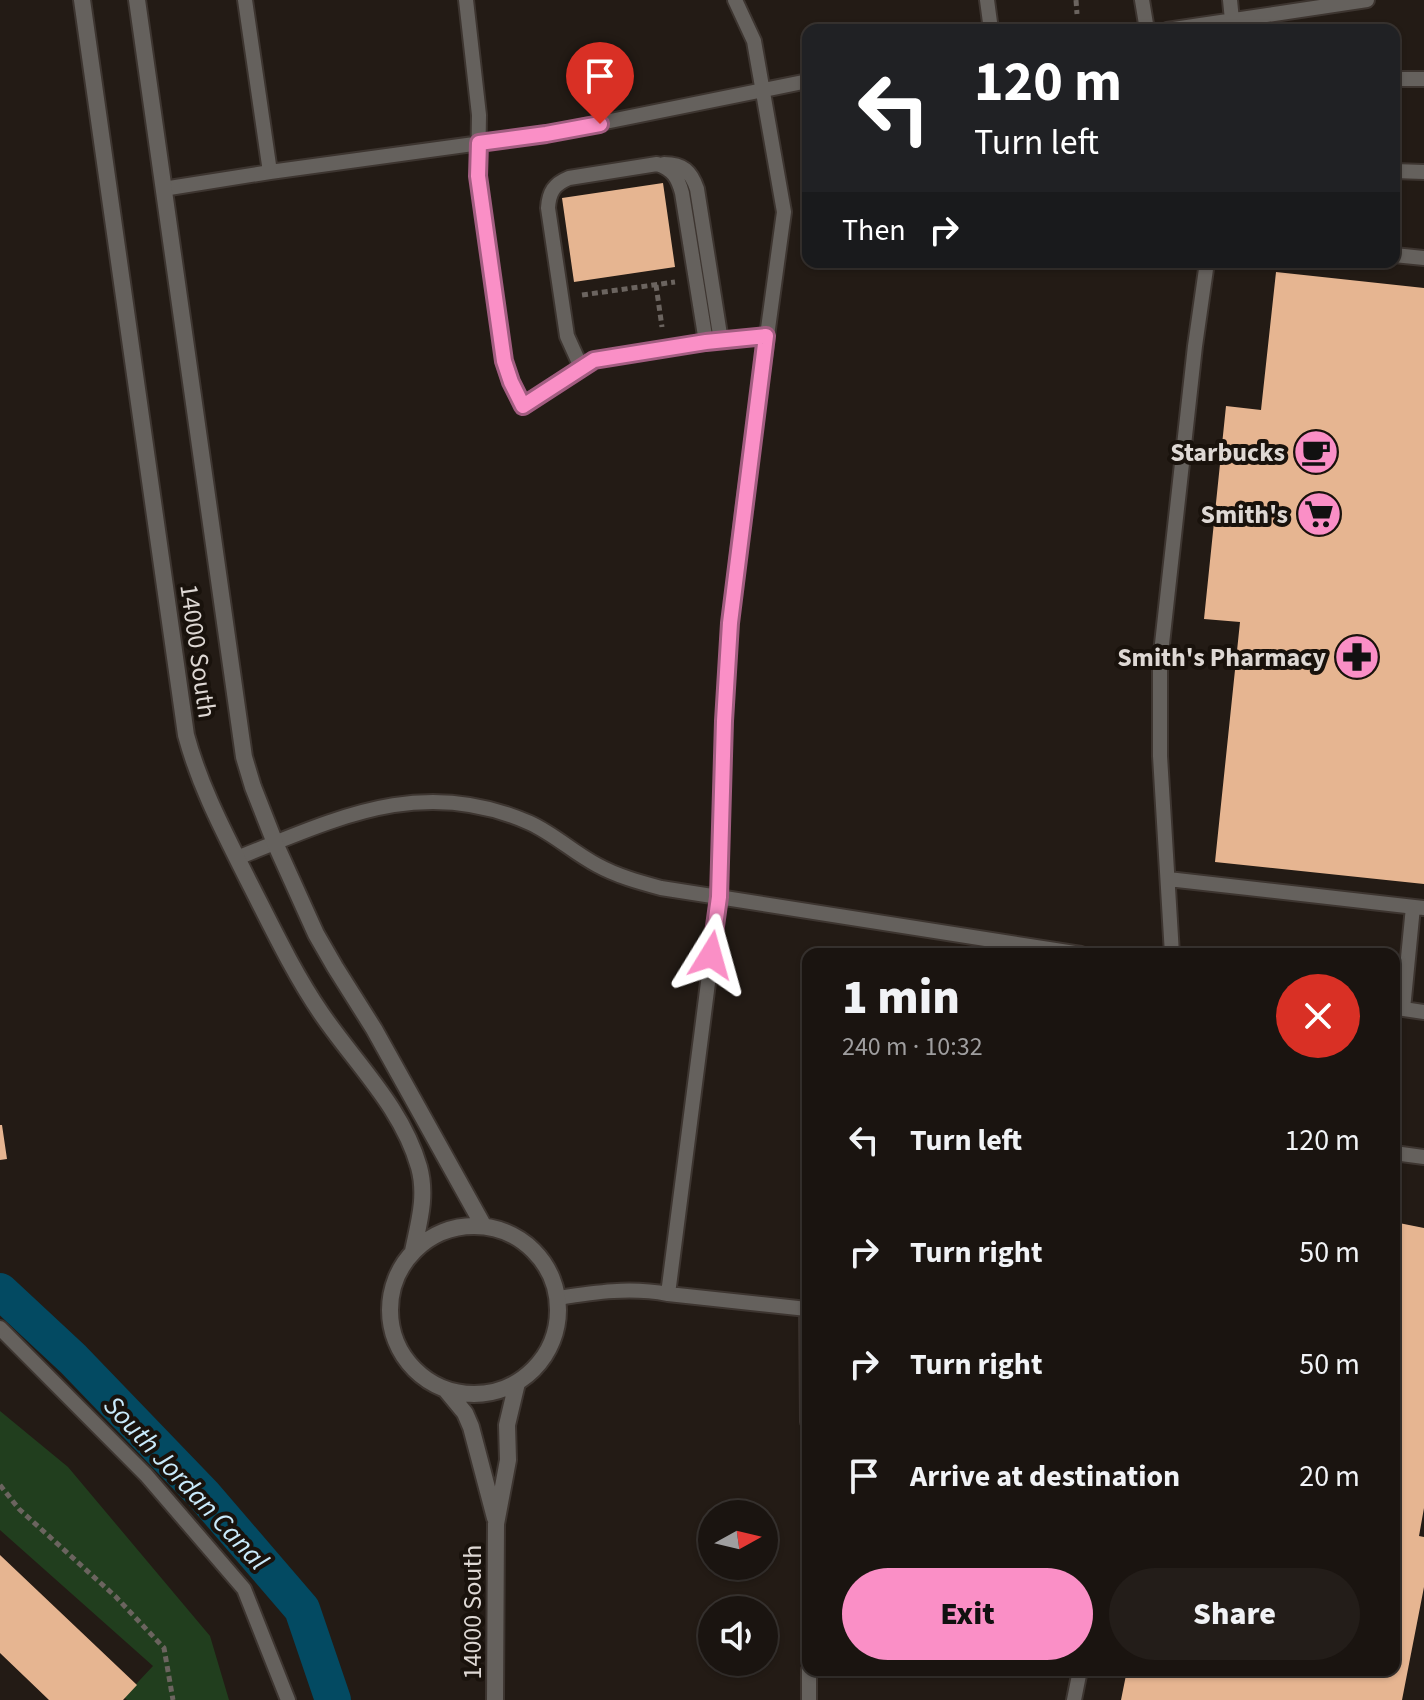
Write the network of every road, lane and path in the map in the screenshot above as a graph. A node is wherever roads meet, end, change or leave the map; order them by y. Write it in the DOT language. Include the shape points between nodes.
graph roads {
  1 [pos="82,0"];
  2 [pos="137,0"];
  3 [pos="245,0"];
  4 [pos="466,0"];
  5 [pos="735,0"];
  6 [pos="987,0"];
  7 [pos="1076,0"];
  8 [pos="1142,0"];
  9 [pos="1230,0"];
  10 [pos="1367,0"];
  11 [pos="1077,14"];
  12 [pos="1232,20"];
  13 [pos="990,24"];
  14 [pos="1146,24"];
  15 [pos="1214,24"];
  16 [pos="1400,79"];
  17 [pos="1424,79"];
  18 [pos="802,82"];
  19 [pos="762,89"];
  20 [pos="479,143"];
  21 [pos="1400,171"];
  22 [pos="270,172"];
  23 [pos="1424,172"];
  24 [pos="163,189"];
  25 [pos="1400,256"];
  26 [pos="1424,258"];
  27 [pos="1206,268"];
  28 [pos="684,281"];
  29 [pos="656,285"];
  30 [pos="657,294"];
  31 [pos="577,296"];
  32 [pos="766,336"];
  33 [pos="714,342"];
  34 [pos="581,367"];
  35 [pos="275,843"];
  36 [pos="237,858"];
  37 [pos="1168,879"];
  38 [pos="719,897"];
  39 [pos="1419,908"];
  40 [pos="1043,948"];
  41 [pos="1172,948"];
  42 [pos="1400,998"];
  43 [pos="1400,1008"];
  44 [pos="1424,1012"];
  45 [pos="1400,1154"];
  46 [pos="1424,1157"];
  47 [pos="483,1225"];
  48 [pos="413,1251"];
  49 [pos="668,1294"];
  50 [pos="558,1298"];
  51 [pos="802,1308"];
  52 [pos="0,1328"];
  53 [pos="517,1383"];
  54 [pos="446,1390"];
  55 [pos="0,1485"];
  56 [pos="496,1524"];
  57 [pos="809,1676"];
  58 [pos="1079,1676"];
  59 [pos="173,1700"];
  60 [pos="288,1700"];
  61 [pos="495,1700"];
  62 [pos="809,1700"];
  63 [pos="1074,1700"];
  1 -- 36 [label="street, 14000 South" via="181,709 211,809"];
  2 -- 24 [label="street, 14000 South"];
  3 -- 22 [label="lane"];
  4 -- 20 [label="lane"];
  5 -- 19 [label="lane" via="754,41"];
  6 -- 13 [label="lane"];
  7 -- 11 [label="path"];
  8 -- 14 [label="lane"];
  9 -- 12 [label="lane"];
  10 -- 12 [label="lane"];
  12 -- 15 [label="lane"];
  16 -- 17 [label="lane"];
  18 -- 19 [label="lane"];
  19 -- 20 [label="lane"];
  19 -- 32 [label="lane" via="784,212"];
  20 -- 22 [label="lane"];
  20 -- 34 [label="lane" via="478,176 511,382 523,406"];
  21 -- 23 [label="lane"];
  22 -- 24 [label="lane"];
  24 -- 35 [label="street, 14000 South" via="244,757"];
  25 -- 26 [label="lane"];
  27 -- 37 [label="lane" via="1160,662"];
  28 -- 29 [label="path"];
  29 -- 30 [label="path"];
  29 -- 31 [label="path"];
  32 -- 33 [label="lane"];
  32 -- 38 [label="lane" via="730,623"];
  33 -- 34 [label="lane" via="594,360"];
  33 -- 34 [label="lane" via="680,183 668,167 657,164 569,178 553,188 548,208 567,336"];
  35 -- 36 [label="lane"];
  35 -- 38 [label="lane" via="384,806 461,803 534,824 628,879"];
  35 -- 47 [label="street, 14000 South" via="316,934"];
  36 -- 48 [label="street, 14000 South" via="299,978 404,1129 422,1186"];
  37 -- 39 [label="lane"];
  37 -- 41 [label="lane"];
  38 -- 40 [label="lane"];
  38 -- 49 [label="lane"];
  39 -- 42 [label="lane"];
  43 -- 44 [label="lane"];
  45 -- 46 [label="lane"];
  47 -- 48 [label="street" via="438,1233"];
  47 -- 50 [label="street" via="505,1231 533,1249 552,1277"];
  48 -- 54 [label="street" via="391,1293 395,1341 407,1362"];
  49 -- 50 [label="lane" via="621,1289"];
  49 -- 51 [label="lane"];
  50 -- 53 [label="street" via="558,1323 550,1346"];
  52 -- 60 [label="lane" via="146,1475 244,1589"];
  53 -- 54 [label="street" via="482,1394"];
  53 -- 56 [label="street, 14000 South"];
  54 -- 56 [label="street, 14000 South" via="471,1427"];
  55 -- 59 [label="path" via="164,1648"];
  56 -- 61 [label="street, 14000 South"];
  57 -- 62 [label="lane"];
  58 -- 63 [label="lane"];
}
